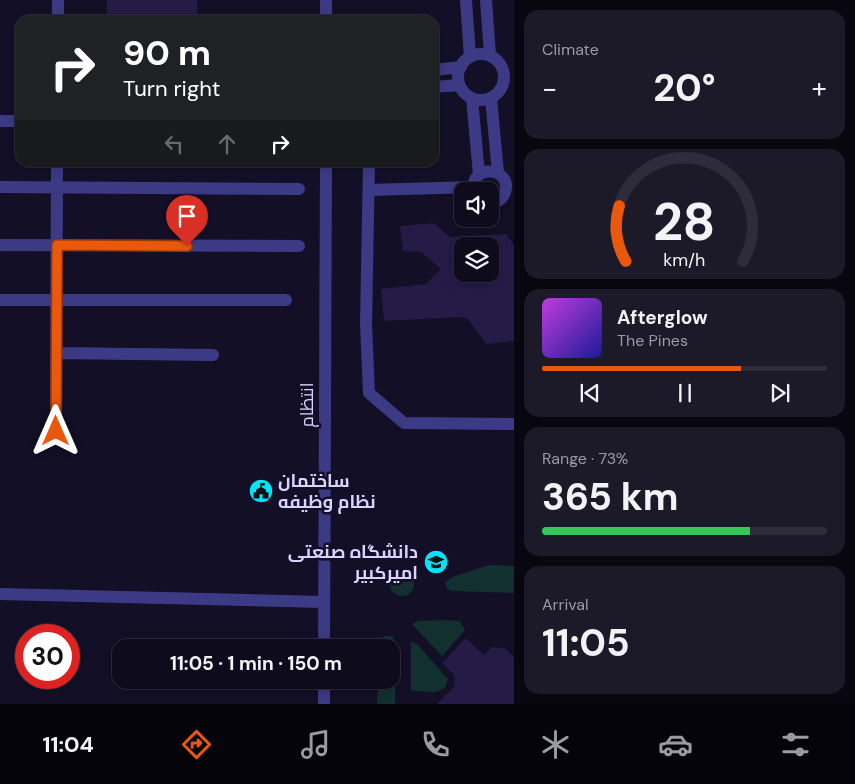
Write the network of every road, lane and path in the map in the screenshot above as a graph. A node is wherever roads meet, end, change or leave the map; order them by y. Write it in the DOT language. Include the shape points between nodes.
graph roads {
  1 [pos="58,0"];
  2 [pos="326,0"];
  3 [pos="466,0"];
  4 [pos="486,0"];
  5 [pos="58,15"];
  6 [pos="326,15"];
  7 [pos="490,55"];
  8 [pos="470,57"];
  9 [pos="508,64"];
  10 [pos="461,67"];
  11 [pos="439,69"];
  12 [pos="509,82"];
  13 [pos="459,85"];
  14 [pos="439,87"];
  15 [pos="472,98"];
  16 [pos="491,98"];
  17 [pos="0,121"];
  18 [pos="15,121"];
  19 [pos="57,167"];
  20 [pos="326,167"];
  21 [pos="369,167"];
  22 [pos="498,173"];
  23 [pos="475,182"];
  24 [pos="477,182"];
  25 [pos="510,184"];
  26 [pos="454,185"];
  27 [pos="0,187"];
  28 [pos="57,189"];
  29 [pos="299,189"];
  30 [pos="369,190"];
  31 [pos="499,199"];
  32 [pos="0,245"];
  33 [pos="57,245"];
  34 [pos="299,246"];
  35 [pos="0,300"];
  36 [pos="286,300"];
  37 [pos="56,301"];
  38 [pos="56,353"];
  39 [pos="213,355"];
  40 [pos="514,424"];
  41 [pos="56,431"];
  42 [pos="0,594"];
  43 [pos="324,602"];
  44 [pos="324,639"];
  45 [pos="324,689"];
  46 [pos="324,704"];
  1 -- 5 [label="street"];
  2 -- 6 [label="street"];
  3 -- 8 [label="street"];
  4 -- 7 [label="street"];
  7 -- 8 [label="street"];
  7 -- 9 [label="street"];
  8 -- 10 [label="street"];
  9 -- 12 [label="street"];
  10 -- 11 [label="street"];
  10 -- 13 [label="street"];
  12 -- 16 [label="street"];
  13 -- 14 [label="street"];
  13 -- 15 [label="street"];
  15 -- 16 [label="street"];
  15 -- 23 [label="street"];
  16 -- 22 [label="street"];
  17 -- 18 [label="street"];
  19 -- 28 [label="street"];
  20 -- 43 [label="street, انتظام"];
  21 -- 30 [label="street"];
  22 -- 24 [label="street" via="486,171"];
  22 -- 25 [label="street"];
  25 -- 31 [label="street"];
  26 -- 30 [label="street"];
  27 -- 28 [label="street"];
  28 -- 29 [label="street"];
  28 -- 33 [label="street"];
  30 -- 40 [label="street" via="366,325 369,393 404,423"];
  32 -- 33 [label="street"];
  33 -- 34 [label="street"];
  33 -- 37 [label="street"];
  35 -- 37 [label="street"];
  36 -- 37 [label="street"];
  37 -- 38 [label="street"];
  38 -- 39 [label="street"];
  38 -- 41 [label="street"];
  42 -- 43 [label="street"];
  43 -- 44 [label="street, انتظام"];
  45 -- 46 [label="street"];
}
